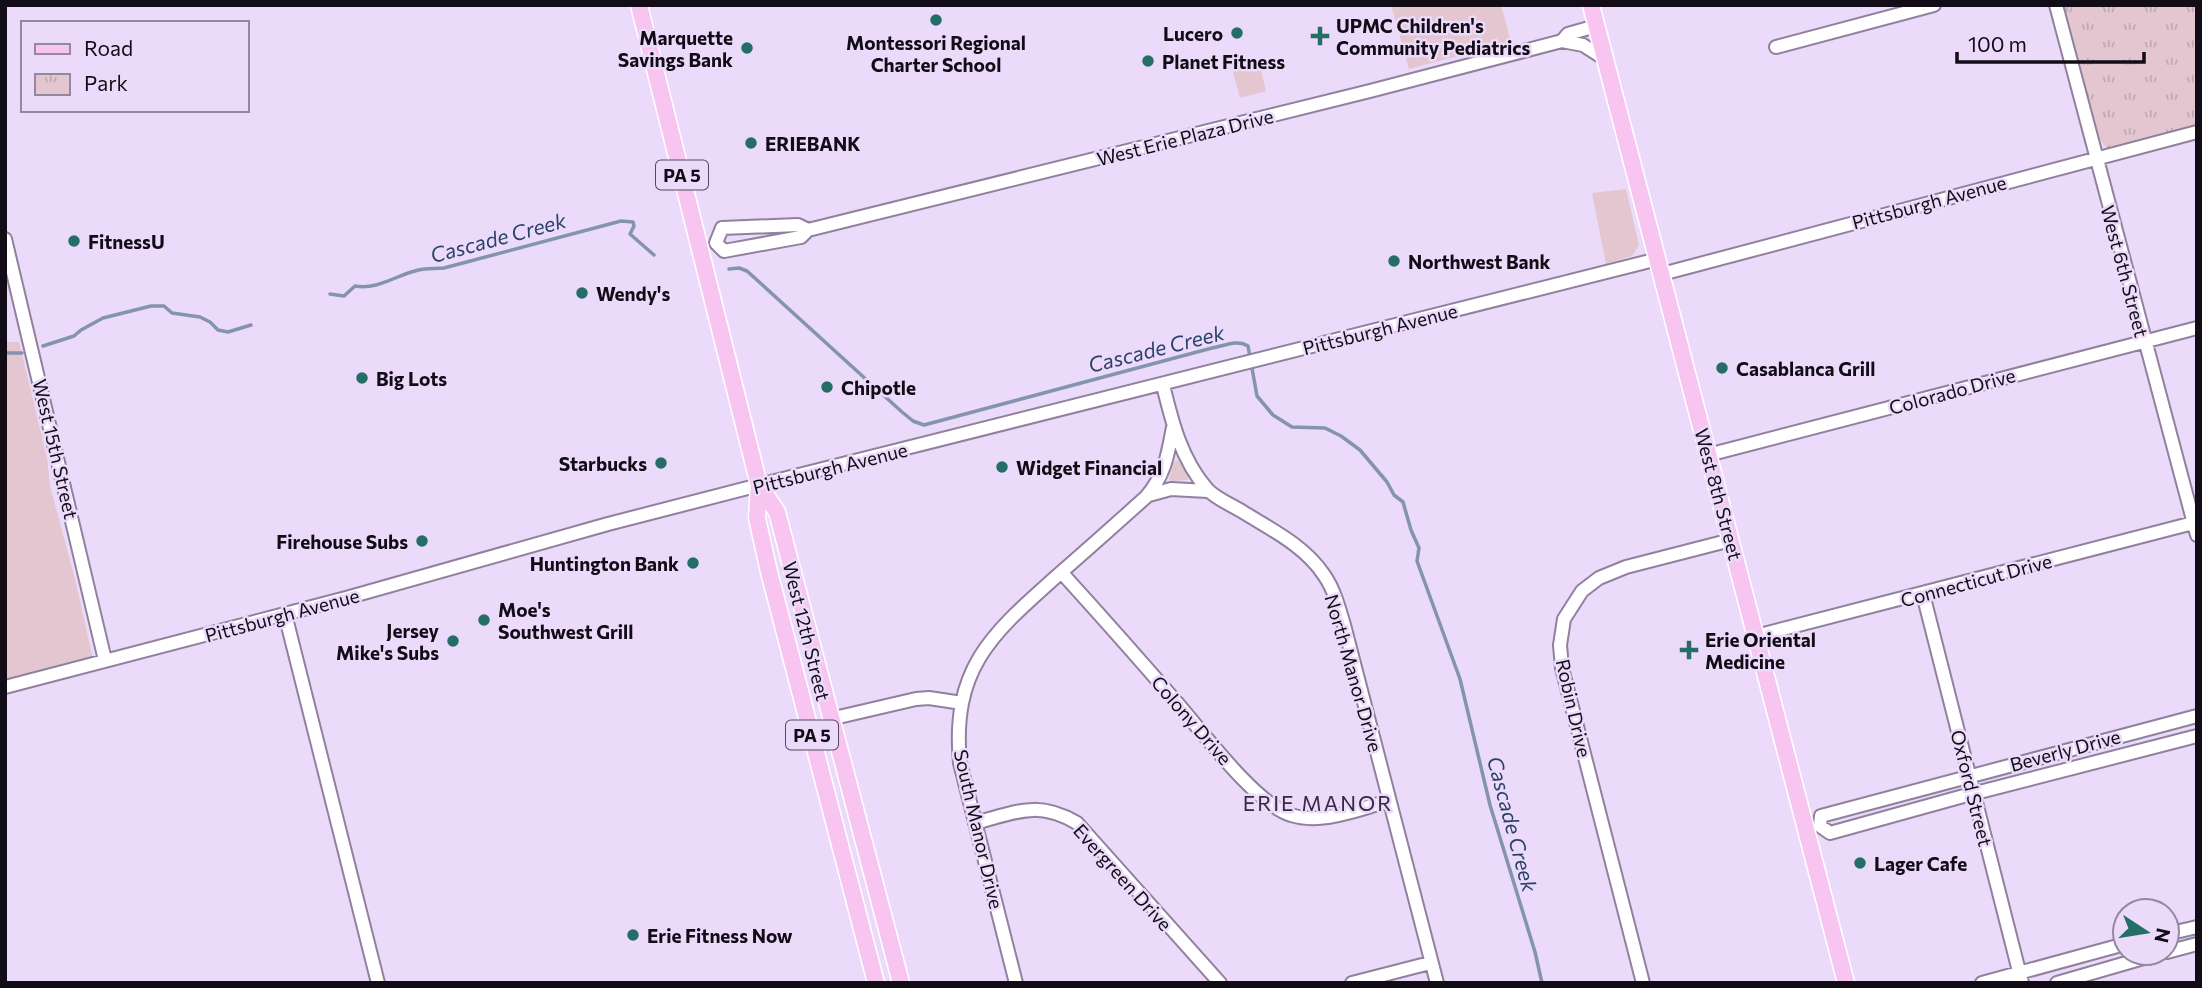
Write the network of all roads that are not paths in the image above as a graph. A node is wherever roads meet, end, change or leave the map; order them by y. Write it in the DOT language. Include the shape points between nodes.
graph roads {
  1 [pos="639,5"];
  2 [pos="1591,5"];
  3 [pos="1934,5"];
  4 [pos="2056,5"];
  5 [pos="1596,26"];
  6 [pos="1562,41"];
  7 [pos="1776,47"];
  8 [pos="1605,59"];
  9 [pos="2197,132"];
  10 [pos="2096,159"];
  11 [pos="808,230"];
  12 [pos="5,239"];
  13 [pos="708,245"];
  14 [pos="1660,267"];
  15 [pos="2197,328"];
  16 [pos="2144,342"];
  17 [pos="1163,385"];
  18 [pos="1173,426"];
  19 [pos="1708,454"];
  20 [pos="759,485"];
  21 [pos="1208,491"];
  22 [pos="1146,497"];
  23 [pos="2196,527"];
  24 [pos="1731,540"];
  25 [pos="1062,573"];
  26 [pos="1923,594"];
  27 [pos="285,614"];
  28 [pos="1756,636"];
  29 [pos="105,660"];
  30 [pos="5,687"];
  31 [pos="962,703"];
  32 [pos="2197,716"];
  33 [pos="831,719"];
  34 [pos="2197,736"];
  35 [pos="1969,775"];
  36 [pos="1974,793"];
  37 [pos="1389,801"];
  38 [pos="975,823"];
  39 [pos="1813,827"];
  40 [pos="2111,949"];
  41 [pos="1430,963"];
  42 [pos="2112,967"];
  43 [pos="2020,978"];
  44 [pos="1216,981"];
  45 [pos="378,983"];
  46 [pos="876,983"];
  47 [pos="901,983"];
  48 [pos="1016,983"];
  49 [pos="1352,983"];
  50 [pos="1437,983"];
  51 [pos="1643,983"];
  52 [pos="1846,983"];
  53 [pos="1982,983"];
  54 [pos="2057,983"];
  1 -- 13 [label="main road, West 12th Street / PA 5"];
  2 -- 5 [label="main road, West 8th Street"];
  3 -- 7 [label="street"];
  4 -- 10 [label="street, West 6th Street"];
  5 -- 6 [label="street, West Erie Plaza Drive" via="1568,34"];
  5 -- 8 [label="main road, West 8th Street"];
  6 -- 8 [label="street" via="1583,45"];
  6 -- 11 [label="street, West Erie Plaza Drive"];
  8 -- 14 [label="main road, West 8th Street"];
  9 -- 10 [label="street, Pittsburgh Avenue"];
  10 -- 14 [label="street, Pittsburgh Avenue"];
  10 -- 16 [label="street, West 6th Street"];
  11 -- 13 [label="street, West Erie Plaza Drive" via="801,237 727,251"];
  11 -- 13 [label="street, West Erie Plaza Drive" via="798,225 722,228"];
  12 -- 29 [label="street, West 15th Street"];
  13 -- 20 [label="main road, West 12th Street / PA 5"];
  14 -- 17 [label="street, Pittsburgh Avenue"];
  14 -- 19 [label="main road, West 8th Street"];
  15 -- 16 [label="street, Colorado Drive"];
  16 -- 19 [label="street, Colorado Drive"];
  16 -- 23 [label="street, West 6th Street"];
  17 -- 18 [label="street, North Manor Drive"];
  17 -- 20 [label="street, Pittsburgh Avenue"];
  18 -- 21 [label="street, North Manor Drive" via="1183,452"];
  18 -- 22 [label="street, South Manor Drive" via="1165,467"];
  19 -- 24 [label="main road, West 8th Street"];
  20 -- 27 [label="street, Pittsburgh Avenue"];
  20 -- 33 [label="main road, West 12th Street / PA 5" via="777,512"];
  20 -- 46 [label="main road, West 12th Street / PA 5" via="760,533"];
  21 -- 22 [label="street, South Manor Drive" via="1165,489"];
  21 -- 37 [label="street, North Manor Drive" via="1289,540 1325,575 1345,625"];
  22 -- 25 [label="street, South Manor Drive"];
  23 -- 26 [label="street, Connecticut Drive"];
  24 -- 28 [label="main road, West 8th Street"];
  24 -- 51 [label="street, Robin Drive" via="1611,572 1582,591 1564,619 1562,668"];
  25 -- 31 [label="street, South Manor Drive" via="991,638 974,666"];
  25 -- 37 [label="street, Colony Drive" via="1276,810 1317,818"];
  26 -- 28 [label="street, Connecticut Drive"];
  26 -- 35 [label="street, Oxford Street"];
  27 -- 29 [label="street, Pittsburgh Avenue"];
  27 -- 45 [label="street"];
  28 -- 39 [label="main road, West 8th Street"];
  29 -- 30 [label="street, Pittsburgh Avenue"];
  31 -- 33 [label="street" via="916,699"];
  31 -- 38 [label="street, South Manor Drive" via="960,763"];
  32 -- 35 [label="street, Beverly Drive"];
  33 -- 47 [label="main road, West 12th Street / PA 5"];
  34 -- 36 [label="street, Beverly Drive"];
  35 -- 36 [label="street, Oxford Street"];
  35 -- 39 [label="street, Beverly Drive" via="1821,816"];
  36 -- 39 [label="street, Beverly Drive" via="1828,834"];
  36 -- 43 [label="street, Oxford Street"];
  37 -- 41 [label="street, North Manor Drive"];
  38 -- 44 [label="street, Evergreen Drive" via="1039,808 1077,823"];
  38 -- 48 [label="street, South Manor Drive"];
  39 -- 52 [label="main road, West 8th Street"];
  40 -- 43 [label="street"];
  41 -- 49 [label="street"];
  41 -- 50 [label="street, North Manor Drive"];
  42 -- 54 [label="street"];
  43 -- 53 [label="street"];
}
